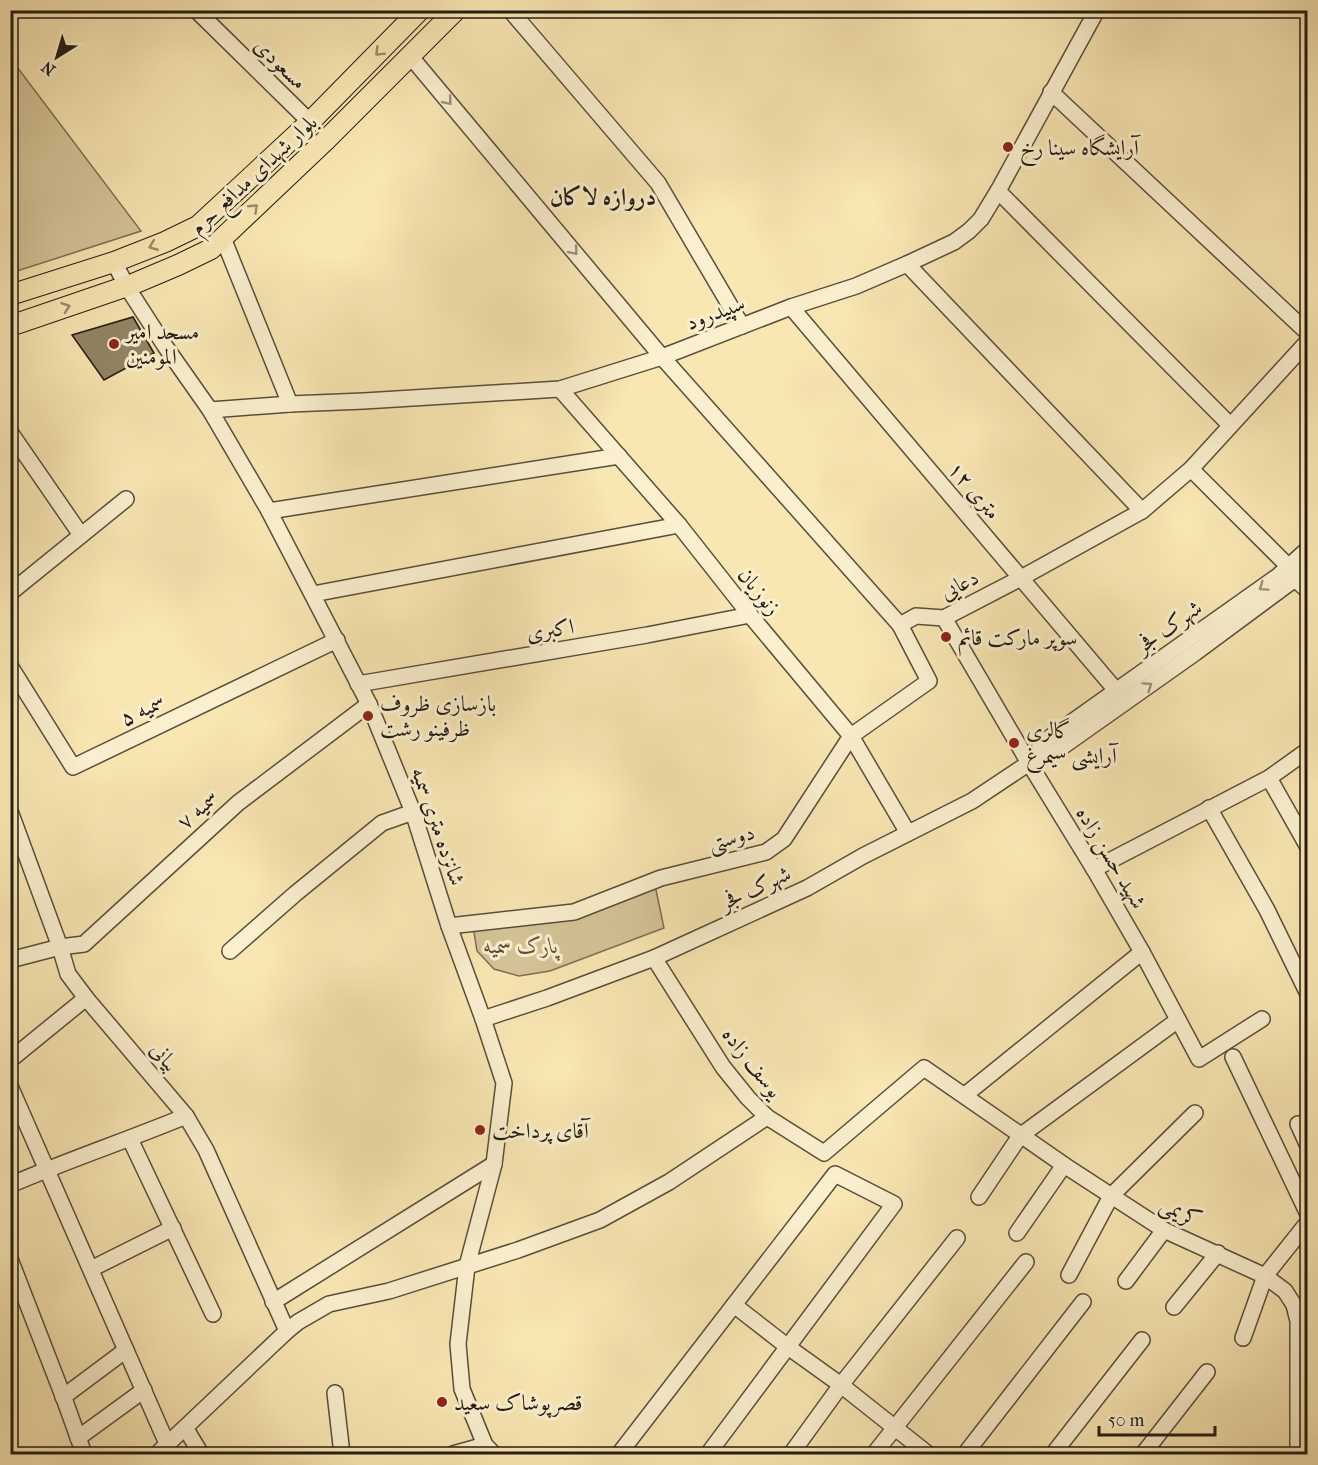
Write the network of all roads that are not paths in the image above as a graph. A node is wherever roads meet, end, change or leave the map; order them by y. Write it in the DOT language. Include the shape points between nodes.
graph roads {
  1 [pos="196,10"];
  2 [pos="420,10"];
  3 [pos="456,10"];
  4 [pos="510,10"];
  5 [pos="1097,10"];
  6 [pos="411,57"];
  7 [pos="1051,92"];
  8 [pos="310,122"];
  9 [pos="998,191"];
  10 [pos="223,238"];
  11 [pos="114,262"];
  12 [pos="907,264"];
  13 [pos="148,278"];
  14 [pos="127,287"];
  15 [pos="10,296"];
  16 [pos="139,306"];
  17 [pos="791,307"];
  18 [pos="10,326"];
  19 [pos="742,326"];
  20 [pos="1308,333"];
  21 [pos="1308,341"];
  22 [pos="662,357"];
  23 [pos="560,389"];
  24 [pos="290,404"];
  25 [pos="210,410"];
  26 [pos="1230,425"];
  27 [pos="10,432"];
  28 [pos="619,456"];
  29 [pos="1191,469"];
  30 [pos="126,499"];
  31 [pos="268,511"];
  32 [pos="1142,511"];
  33 [pos="679,525"];
  34 [pos="81,535"];
  35 [pos="1308,549"];
  36 [pos="1308,568"];
  37 [pos="1292,573"];
  38 [pos="1021,578"];
  39 [pos="12,589"];
  40 [pos="1308,591"];
  41 [pos="313,594"];
  42 [pos="750,615"];
  43 [pos="944,618"];
  44 [pos="900,625"];
  45 [pos="337,640"];
  46 [pos="10,666"];
  47 [pos="358,684"];
  48 [pos="1120,696"];
  49 [pos="369,704"];
  50 [pos="851,736"];
  51 [pos="1308,750"];
  52 [pos="1029,763"];
  53 [pos="1269,778"];
  54 [pos="1209,808"];
  55 [pos="10,811"];
  56 [pos="413,812"];
  57 [pos="908,833"];
  58 [pos="1308,847"];
  59 [pos="1094,869"];
  60 [pos="449,926"];
  61 [pos="60,946"];
  62 [pos="230,951"];
  63 [pos="1142,952"];
  64 [pos="654,958"];
  65 [pos="10,960"];
  66 [pos="1308,994"];
  67 [pos="86,998"];
  68 [pos="483,1018"];
  69 [pos="1262,1019"];
  70 [pos="1178,1020"];
  71 [pos="1233,1057"];
  72 [pos="10,1060"];
  73 [pos="924,1068"];
  74 [pos="10,1086"];
  75 [pos="965,1095"];
  76 [pos="1195,1113"];
  77 [pos="186,1116"];
  78 [pos="767,1117"];
  79 [pos="1298,1124"];
  80 [pos="1020,1136"];
  81 [pos="130,1139"];
  82 [pos="1308,1146"];
  83 [pos="494,1164"];
  84 [pos="1064,1165"];
  85 [pos="47,1169"];
  86 [pos="10,1185"];
  87 [pos="1112,1196"];
  88 [pos="979,1197"];
  89 [pos="1308,1214"];
  90 [pos="1308,1222"];
  91 [pos="173,1228"];
  92 [pos="1164,1230"];
  93 [pos="1017,1233"];
  94 [pos="957,1238"];
  95 [pos="1218,1253"];
  96 [pos="10,1259"];
  97 [pos="1026,1262"];
  98 [pos="467,1266"];
  99 [pos="91,1269"];
  100 [pos="1069,1275"];
  101 [pos="1265,1276"];
  102 [pos="1126,1281"];
  103 [pos="16,1290"];
  104 [pos="273,1302"];
  105 [pos="1083,1302"];
  106 [pos="734,1305"];
  107 [pos="1174,1307"];
  108 [pos="213,1314"];
  109 [pos="287,1331"];
  110 [pos="1243,1338"];
  111 [pos="1142,1340"];
  112 [pos="788,1347"];
  113 [pos="126,1350"];
  114 [pos="1303,1371"];
  115 [pos="1207,1372"];
  116 [pos="841,1385"];
  117 [pos="144,1390"];
  118 [pos="335,1394"];
  119 [pos="63,1396"];
  120 [pos="894,1427"];
  121 [pos="186,1429"];
  122 [pos="78,1438"];
  123 [pos="163,1450"];
  124 [pos="489,1450"];
  125 [pos="84,1454"];
  126 [pos="79,1455"];
  127 [pos="201,1455"];
  128 [pos="342,1455"];
  129 [pos="453,1455"];
  130 [pos="619,1455"];
  131 [pos="708,1455"];
  132 [pos="791,1455"];
  133 [pos="874,1455"];
  134 [pos="928,1455"];
  135 [pos="965,1455"];
  136 [pos="1053,1455"];
  137 [pos="1143,1455"];
  138 [pos="1298,1455"];
  1 -- 8 [label="street, مسعودی"];
  2 -- 8 [label="main road, بلوار شهدای مدافع حرم, one-way"];
  3 -- 6 [label="main road, بلوار شهدای مدافع حرم"];
  4 -- 19 [label="street" via="658,183"];
  5 -- 7 [label="street, سپیدرود"];
  10 -- 6 [label="main road, بلوار شهدای مدافع حرم, one-way"];
  6 -- 22 [label="street, one-way"];
  7 -- 9 [label="street, سپیدرود"];
  7 -- 20 [label="street"];
  8 -- 11 [label="main road, بلوار شهدای مدافع حرم, one-way" via="198,226"];
  9 -- 12 [label="street, سپیدرود" via="969,231"];
  9 -- 26 [label="street"];
  10 -- 13 [label="main road, بلوار شهدای مدافع حرم" via="211,249"];
  10 -- 24 [label="street"];
  11 -- 14 [label="street, شانزده متری سمیه"];
  11 -- 15 [label="main road, بلوار شهدای مدافع حرم"];
  12 -- 17 [label="street, سپیدرود"];
  12 -- 32 [label="street"];
  13 -- 14 [label="main road, بلوار شهدای مدافع حرم"];
  13 -- 16 [label="street" via="140,293"];
  14 -- 16 [label="street, شانزده متری سمیه"];
  18 -- 14 [label="main road, بلوار شهدای مدافع حرم, one-way"];
  16 -- 25 [label="street, شانزده متری سمیه"];
  17 -- 19 [label="street, سپیدرود"];
  17 -- 38 [label="street, ۱۲ متری"];
  19 -- 22 [label="street, سپیدرود"];
  21 -- 26 [label="street, دعایی"];
  22 -- 23 [label="street, سپیدرود"];
  22 -- 44 [label="street"];
  23 -- 24 [label="street, سپیدرود"];
  23 -- 28 [label="street, زنوزیان"];
  24 -- 25 [label="street, سپیدرود"];
  25 -- 31 [label="street, شانزده متری سمیه"];
  26 -- 29 [label="street, دعایی"];
  27 -- 34 [label="street"];
  28 -- 31 [label="street"];
  28 -- 33 [label="street, زنوزیان"];
  29 -- 32 [label="street, دعایی"];
  29 -- 37 [label="street"];
  30 -- 34 [label="street"];
  31 -- 41 [label="street, شانزده متری سمیه"];
  32 -- 38 [label="street, دعایی"];
  33 -- 41 [label="street"];
  33 -- 42 [label="street, زنوزیان"];
  34 -- 39 [label="street"];
  35 -- 37 [label="street, شهرک فجر"];
  36 -- 37 [label="street, شهرک فجر"];
  37 -- 40 [label="street"];
  37 -- 48 [label="street, شهرک فجر" via="1195,653"];
  38 -- 43 [label="street, دعایی"];
  38 -- 48 [label="street, ۱۲ متری"];
  41 -- 45 [label="street, شانزده متری سمیه"];
  42 -- 47 [label="street, اکبری"];
  42 -- 50 [label="street, زنوزیان"];
  43 -- 44 [label="street, دعایی" via="916,616"];
  43 -- 52 [label="street, شهید حسن زاده"];
  44 -- 50 [label="street, دوستی" via="929,681"];
  45 -- 46 [label="street, سمیه ۵" via="73,767"];
  45 -- 47 [label="street, شانزده متری سمیه"];
  47 -- 49 [label="street, شانزده متری سمیه"];
  48 -- 52 [label="street, شهرک فجر" via="1052,754"];
  49 -- 56 [label="street, شانزده متری سمیه"];
  49 -- 61 [label="street, سمیه ۷" via="238,803 84,944"];
  50 -- 57 [label="street, زنوزیان"];
  50 -- 60 [label="street, دوستی" via="784,839 766,852 661,878 574,912"];
  51 -- 53 [label="street"];
  52 -- 57 [label="street, شهرک فجر" via="972,801"];
  52 -- 59 [label="street, شهید حسن زاده"];
  53 -- 54 [label="street"];
  53 -- 58 [label="street"];
  54 -- 59 [label="street"];
  54 -- 66 [label="street" via="1267,910"];
  55 -- 61 [label="street, بیانی"];
  56 -- 60 [label="street, شانزده متری سمیه"];
  56 -- 62 [label="street" via="382,823"];
  57 -- 64 [label="street, شهرک فجر" via="807,888"];
  59 -- 63 [label="street, شهید حسن زاده"];
  60 -- 68 [label="street, شانزده متری سمیه"];
  61 -- 65 [label="street, سمیه ۷"];
  61 -- 67 [label="street, بیانی" via="68,974"];
  63 -- 70 [label="street, شهید حسن زاده"];
  63 -- 75 [label="street"];
  64 -- 68 [label="street, شهرک فجر"];
  64 -- 78 [label="street, یوسف زاده" via="723,1066"];
  67 -- 72 [label="street"];
  67 -- 77 [label="street, بیانی"];
  68 -- 83 [label="street, شانزده متری سمیه" via="504,1083"];
  69 -- 70 [label="street, شهید حسن زاده" via="1198,1059"];
  70 -- 80 [label="street"];
  71 -- 89 [label="street"];
  73 -- 75 [label="street, کریمی"];
  73 -- 78 [label="street, یوسف زاده" via="824,1153"];
  74 -- 85 [label="street"];
  75 -- 80 [label="street, کریمی"];
  76 -- 87 [label="street"];
  77 -- 81 [label="street"];
  77 -- 104 [label="street, بیانی" via="206,1150"];
  78 -- 98 [label="street" via="669,1182 600,1220"];
  79 -- 82 [label="street"];
  80 -- 84 [label="street, کریمی"];
  80 -- 88 [label="street"];
  81 -- 85 [label="street"];
  81 -- 91 [label="street"];
  83 -- 98 [label="street, شانزده متری سمیه"];
  83 -- 104 [label="street"];
  84 -- 87 [label="street, کریمی"];
  84 -- 93 [label="street"];
  85 -- 86 [label="street"];
  85 -- 99 [label="street"];
  87 -- 92 [label="street, کریمی"];
  87 -- 100 [label="street"];
  90 -- 101 [label="street"];
  91 -- 99 [label="street"];
  91 -- 108 [label="street"];
  92 -- 95 [label="street, کریمی"];
  92 -- 102 [label="street"];
  94 -- 116 [label="street"];
  95 -- 101 [label="street, کریمی"];
  95 -- 107 [label="street"];
  96 -- 103 [label="street"];
  97 -- 120 [label="street"];
  98 -- 109 [label="street" via="389,1291 329,1304"];
  98 -- 124 [label="street, شانزده متری سمیه" via="458,1344 462,1389"];
  99 -- 113 [label="street"];
  101 -- 110 [label="street"];
  101 -- 114 [label="street, کریمی" via="1286,1291 1294,1305"];
  103 -- 119 [label="street"];
  104 -- 109 [label="street, بیانی"];
  105 -- 135 [label="street"];
  106 -- 112 [label="street"];
  106 -- 112 [label="street" via="835,1174 894,1204"];
  106 -- 130 [label="street"];
  109 -- 121 [label="street"];
  111 -- 136 [label="street"];
  112 -- 116 [label="street"];
  112 -- 131 [label="street"];
  113 -- 117 [label="street"];
  113 -- 119 [label="street"];
  114 -- 138 [label="street, کریمی"];
  115 -- 137 [label="street"];
  116 -- 120 [label="street"];
  116 -- 132 [label="street"];
  117 -- 122 [label="street"];
  117 -- 123 [label="street"];
  118 -- 128 [label="street"];
  119 -- 122 [label="street"];
  120 -- 133 [label="street"];
  120 -- 134 [label="street"];
  121 -- 123 [label="street"];
  121 -- 127 [label="street"];
  122 -- 125 [label="street"];
  124 -- 129 [label="street"];
  125 -- 126 [label="street"];
}
